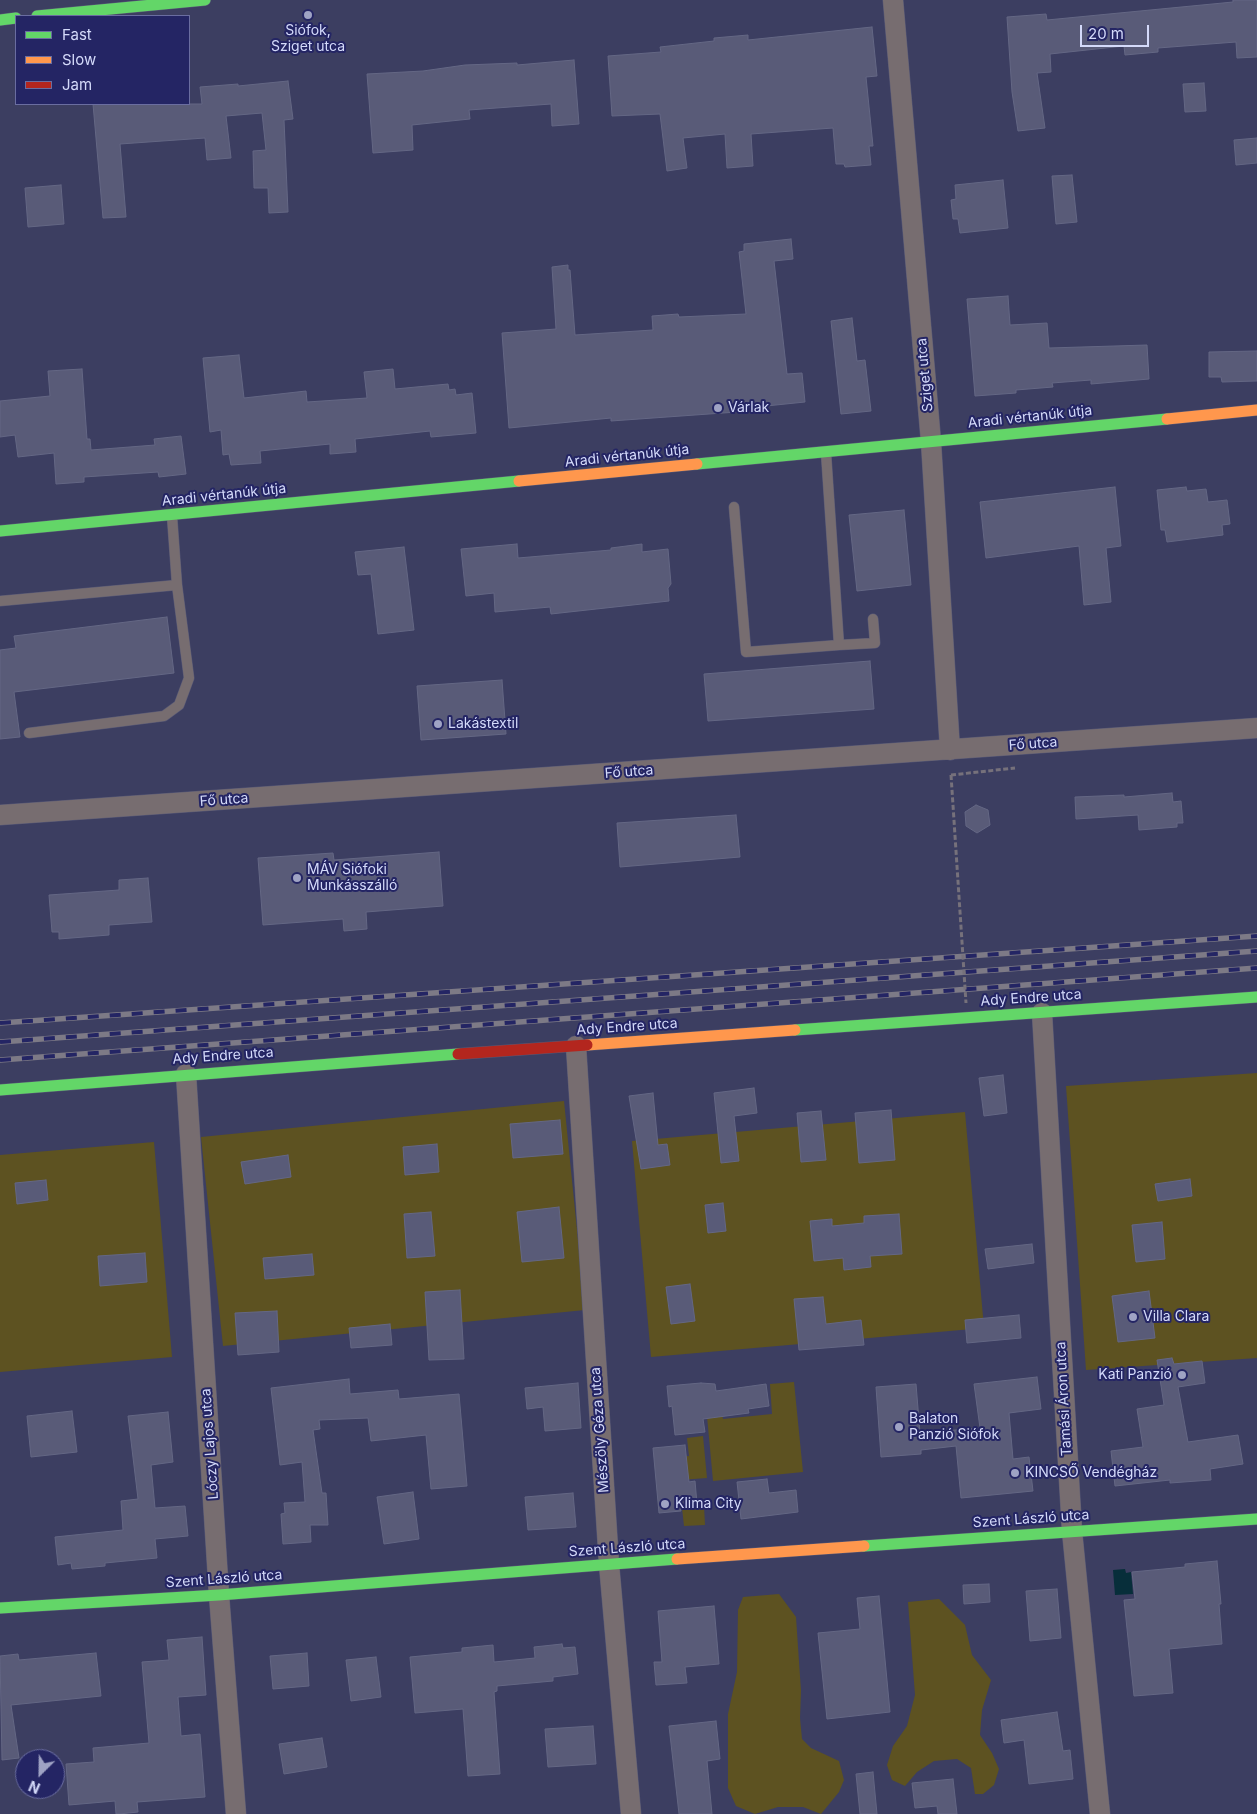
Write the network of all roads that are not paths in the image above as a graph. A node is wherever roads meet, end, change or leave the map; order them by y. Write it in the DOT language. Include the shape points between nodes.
graph roads {
  1 [pos="205,0"];
  2 [pos="893,0"];
  3 [pos="48,15"];
  4 [pos="15,18"];
  5 [pos="0,20"];
  6 [pos="1257,410"];
  7 [pos="931,442"];
  8 [pos="826,452"];
  9 [pos="734,507"];
  10 [pos="172,515"];
  11 [pos="0,532"];
  12 [pos="177,585"];
  13 [pos="0,601"];
  14 [pos="873,620"];
  15 [pos="839,645"];
  16 [pos="1257,728"];
  17 [pos="29,733"];
  18 [pos="950,750"];
  19 [pos="0,815"];
  20 [pos="1257,997"];
  21 [pos="1042,1013"];
  22 [pos="576,1046"];
  23 [pos="186,1074"];
  24 [pos="0,1090"];
  25 [pos="1257,1519"];
  26 [pos="1072,1532"];
  27 [pos="609,1564"];
  28 [pos="219,1595"];
  29 [pos="0,1608"];
  30 [pos="236,1814"];
  31 [pos="631,1814"];
  32 [pos="1100,1814"];
  1 -- 3 [label="street"];
  2 -- 7 [label="street, Sziget utca"];
  4 -- 5 [label="street"];
  6 -- 7 [label="street, Aradi vértanúk útja"];
  7 -- 8 [label="street, Aradi vértanúk útja"];
  7 -- 18 [label="street, Sziget utca"];
  8 -- 10 [label="street, Aradi vértanúk útja"];
  8 -- 15 [label="lane"];
  9 -- 15 [label="lane" via="746,652"];
  10 -- 11 [label="street, Aradi vértanúk útja"];
  10 -- 12 [label="lane"];
  12 -- 13 [label="lane"];
  12 -- 17 [label="lane" via="189,678 179,705 164,716"];
  14 -- 15 [label="lane" via="876,643"];
  16 -- 18 [label="street, Fő utca"];
  18 -- 19 [label="street, Fő utca"];
  20 -- 21 [label="street, Ady Endre utca"];
  21 -- 22 [label="street, Ady Endre utca"];
  21 -- 26 [label="street, Tamási Áron utca"];
  22 -- 23 [label="street, Ady Endre utca"];
  22 -- 27 [label="street, Mészöly Géza utca"];
  23 -- 24 [label="street, Ady Endre utca"];
  23 -- 28 [label="street, Lóczy Lajos utca"];
  25 -- 26 [label="street, Szent László utca"];
  26 -- 27 [label="street, Szent László utca"];
  26 -- 32 [label="street, Tamási Áron utca"];
  27 -- 28 [label="street, Szent László utca"];
  27 -- 31 [label="street, Mészöly Géza utca"];
  28 -- 29 [label="street, Szent László utca"];
  28 -- 30 [label="street, Lóczy Lajos utca"];
}
